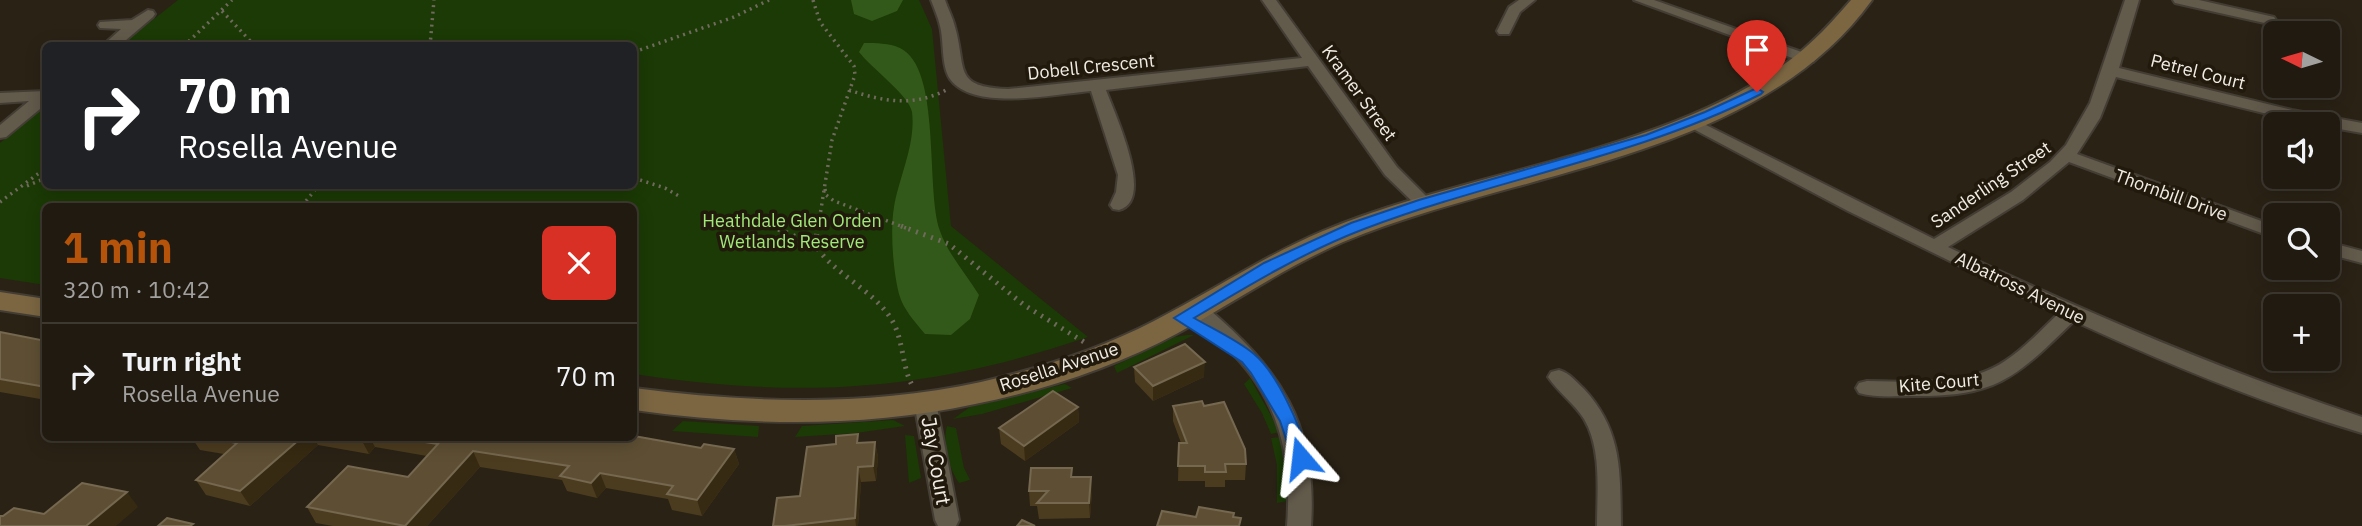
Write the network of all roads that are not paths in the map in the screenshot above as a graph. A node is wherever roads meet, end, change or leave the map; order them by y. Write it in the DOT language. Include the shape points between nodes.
graph roads {
  1 [pos="939,0"];
  2 [pos="1269,0"];
  3 [pos="1528,0"];
  4 [pos="1641,0"];
  5 [pos="1862,0"];
  6 [pos="2132,0"];
  7 [pos="2180,0"];
  8 [pos="2269,20"];
  9 [pos="105,25"];
  10 [pos="1504,31"];
  11 [pos="114,42"];
  12 [pos="1808,59"];
  13 [pos="1312,61"];
  14 [pos="2108,70"];
  15 [pos="1097,86"];
  16 [pos="42,96"];
  17 [pos="0,98"];
  18 [pos="42,98"];
  19 [pos="1690,123"];
  20 [pos="2362,128"];
  21 [pos="0,132"];
  22 [pos="2067,156"];
  23 [pos="1424,203"];
  24 [pos="1119,205"];
  25 [pos="2263,228"];
  26 [pos="1936,246"];
  27 [pos="2340,251"];
  28 [pos="2362,257"];
  29 [pos="0,301"];
  30 [pos="42,307"];
  31 [pos="1190,313"];
  32 [pos="2071,313"];
  33 [pos="1559,377"];
  34 [pos="1867,388"];
  35 [pos="637,399"];
  36 [pos="925,402"];
  37 [pos="2362,425"];
  38 [pos="947,520"];
  39 [pos="1299,526"];
  40 [pos="1609,526"];
  1 -- 15 [label="street, Dobell Crescent" via="954,71 960,81 976,90 995,94"];
  2 -- 13 [label="street, Kramer Street"];
  3 -- 10 [label="street" via="1514,10"];
  4 -- 12 [label="street"];
  5 -- 12 [label="street, Rosella Avenue"];
  6 -- 14 [label="street, Sanderling Street"];
  7 -- 8 [label="street"];
  9 -- 11 [label="street" via="142,19"];
  12 -- 19 [label="street, Rosella Avenue" via="1757,92"];
  13 -- 15 [label="street, Dobell Crescent"];
  13 -- 23 [label="street, Kramer Street" via="1391,171"];
  14 -- 20 [label="street, Petrel Court"];
  14 -- 22 [label="street, Sanderling Street" via="2093,114"];
  15 -- 24 [label="street" via="1127,175"];
  16 -- 17 [label="street"];
  18 -- 21 [label="street"];
  19 -- 23 [label="street, Rosella Avenue"];
  19 -- 26 [label="street, Albatross Avenue"];
  22 -- 25 [label="street, Thornbill Drive"];
  22 -- 26 [label="street, Sanderling Street"];
  23 -- 31 [label="street, Rosella Avenue" via="1306,248"];
  26 -- 32 [label="street, Albatross Avenue"];
  27 -- 28 [label="street"];
  29 -- 30 [label="street"];
  31 -- 36 [label="street, Rosella Avenue" via="1104,355 1032,379"];
  31 -- 39 [label="street" via="1248,358 1280,402 1296,438 1302,476"];
  32 -- 34 [label="street, Kite Court" via="2021,360 1990,379 1953,386"];
  32 -- 37 [label="street, Albatross Avenue" via="2223,378"];
  33 -- 40 [label="street" via="1602,432"];
  35 -- 36 [label="street, Rosella Avenue" via="775,413"];
  36 -- 38 [label="street, Jay Court"];
}
